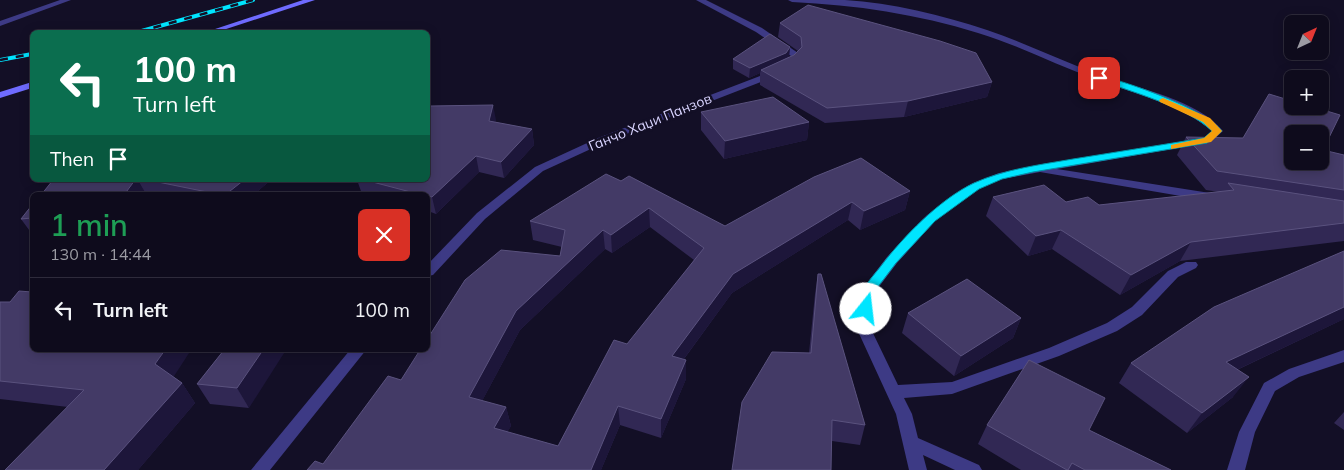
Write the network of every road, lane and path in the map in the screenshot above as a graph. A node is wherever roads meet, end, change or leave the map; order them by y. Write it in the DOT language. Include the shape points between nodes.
graph roads {
  1 [pos="67,0"];
  2 [pos="311,0"];
  3 [pos="700,0"];
  4 [pos="792,0"];
  5 [pos="0,24"];
  6 [pos="216,30"];
  7 [pos="30,86"];
  8 [pos="0,95"];
  9 [pos="1033,169"];
  10 [pos="1224,199"];
  11 [pos="1191,265"];
  12 [pos="430,270"];
  13 [pos="357,352"];
  14 [pos="1344,356"];
  15 [pos="895,392"];
  16 [pos="911,442"];
  17 [pos="260,470"];
  18 [pos="918,470"];
  19 [pos="973,470"];
  20 [pos="1236,470"];
  1 -- 5 [label="street"];
  2 -- 6 [label="main road"];
  3 -- 12 [label="street, Ганчо Хаџи Панзов" via="779,44 795,55 795,60 763,78 602,140 539,169 481,216"];
  4 -- 9 [label="street" via="859,3 982,32 1180,107 1207,120 1218,131 1207,140"];
  7 -- 8 [label="main road"];
  9 -- 10 [label="street"];
  9 -- 15 [label="street" via="999,176 975,186 931,218 868,291 863,327"];
  11 -- 15 [label="street" via="1173,274 1136,311 1112,327 1054,352 952,388"];
  13 -- 17 [label="street"];
  14 -- 20 [label="street" via="1269,387 1246,432"];
  15 -- 16 [label="street"];
  16 -- 18 [label="street"];
  16 -- 19 [label="street"];
}
